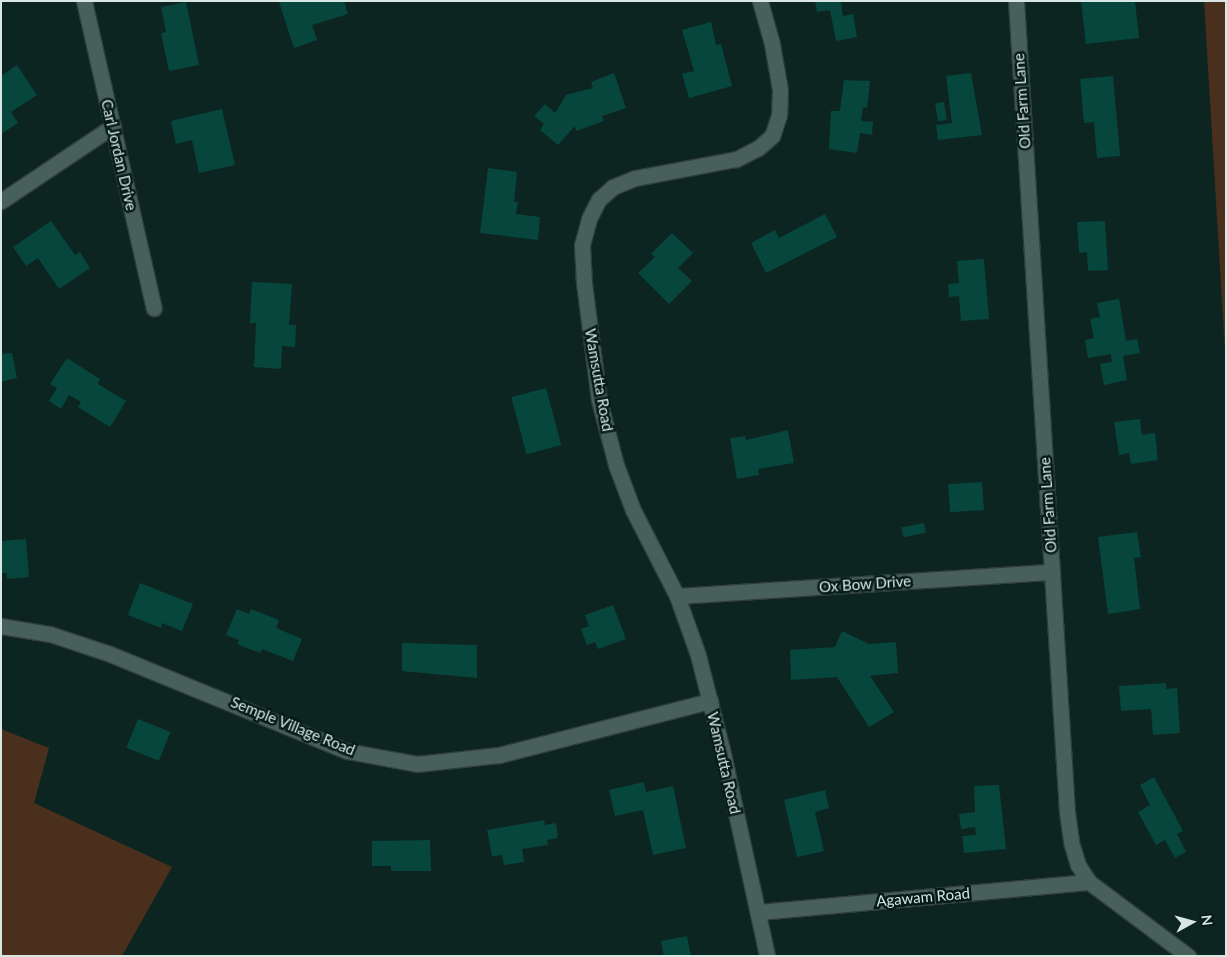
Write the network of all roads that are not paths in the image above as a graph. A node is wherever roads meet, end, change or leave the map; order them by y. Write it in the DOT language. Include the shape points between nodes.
graph roads {
  1 [pos="84,1"];
  2 [pos="760,1"];
  3 [pos="1016,1"];
  4 [pos="113,126"];
  5 [pos="1,201"];
  6 [pos="154,308"];
  7 [pos="1052,572"];
  8 [pos="677,596"];
  9 [pos="1,626"];
  10 [pos="710,701"];
  11 [pos="1089,882"];
  12 [pos="758,912"];
  13 [pos="767,956"];
  14 [pos="1188,956"];
  1 -- 4 [label="street, Carl Jordan Drive"];
  2 -- 8 [label="street, Wamsutta Road" via="780,90 779,115 772,136 758,148 736,159 635,178 613,187 599,199 582,245 599,400 616,465 633,510"];
  3 -- 7 [label="street, Old Farm Lane"];
  4 -- 5 [label="street"];
  4 -- 6 [label="street, Carl Jordan Drive"];
  7 -- 8 [label="street, Ox Bow Drive"];
  7 -- 11 [label="street, Old Farm Lane" via="1067,812 1078,865"];
  8 -- 10 [label="street, Wamsutta Road"];
  9 -- 10 [label="street, Semple Village Road" via="50,634 110,654 347,751 417,764 499,755"];
  10 -- 12 [label="street, Wamsutta Road"];
  11 -- 12 [label="street, Agawam Road"];
  11 -- 14 [label="street, Old Farm Lane"];
  12 -- 13 [label="street, Wamsutta Road"];
}
